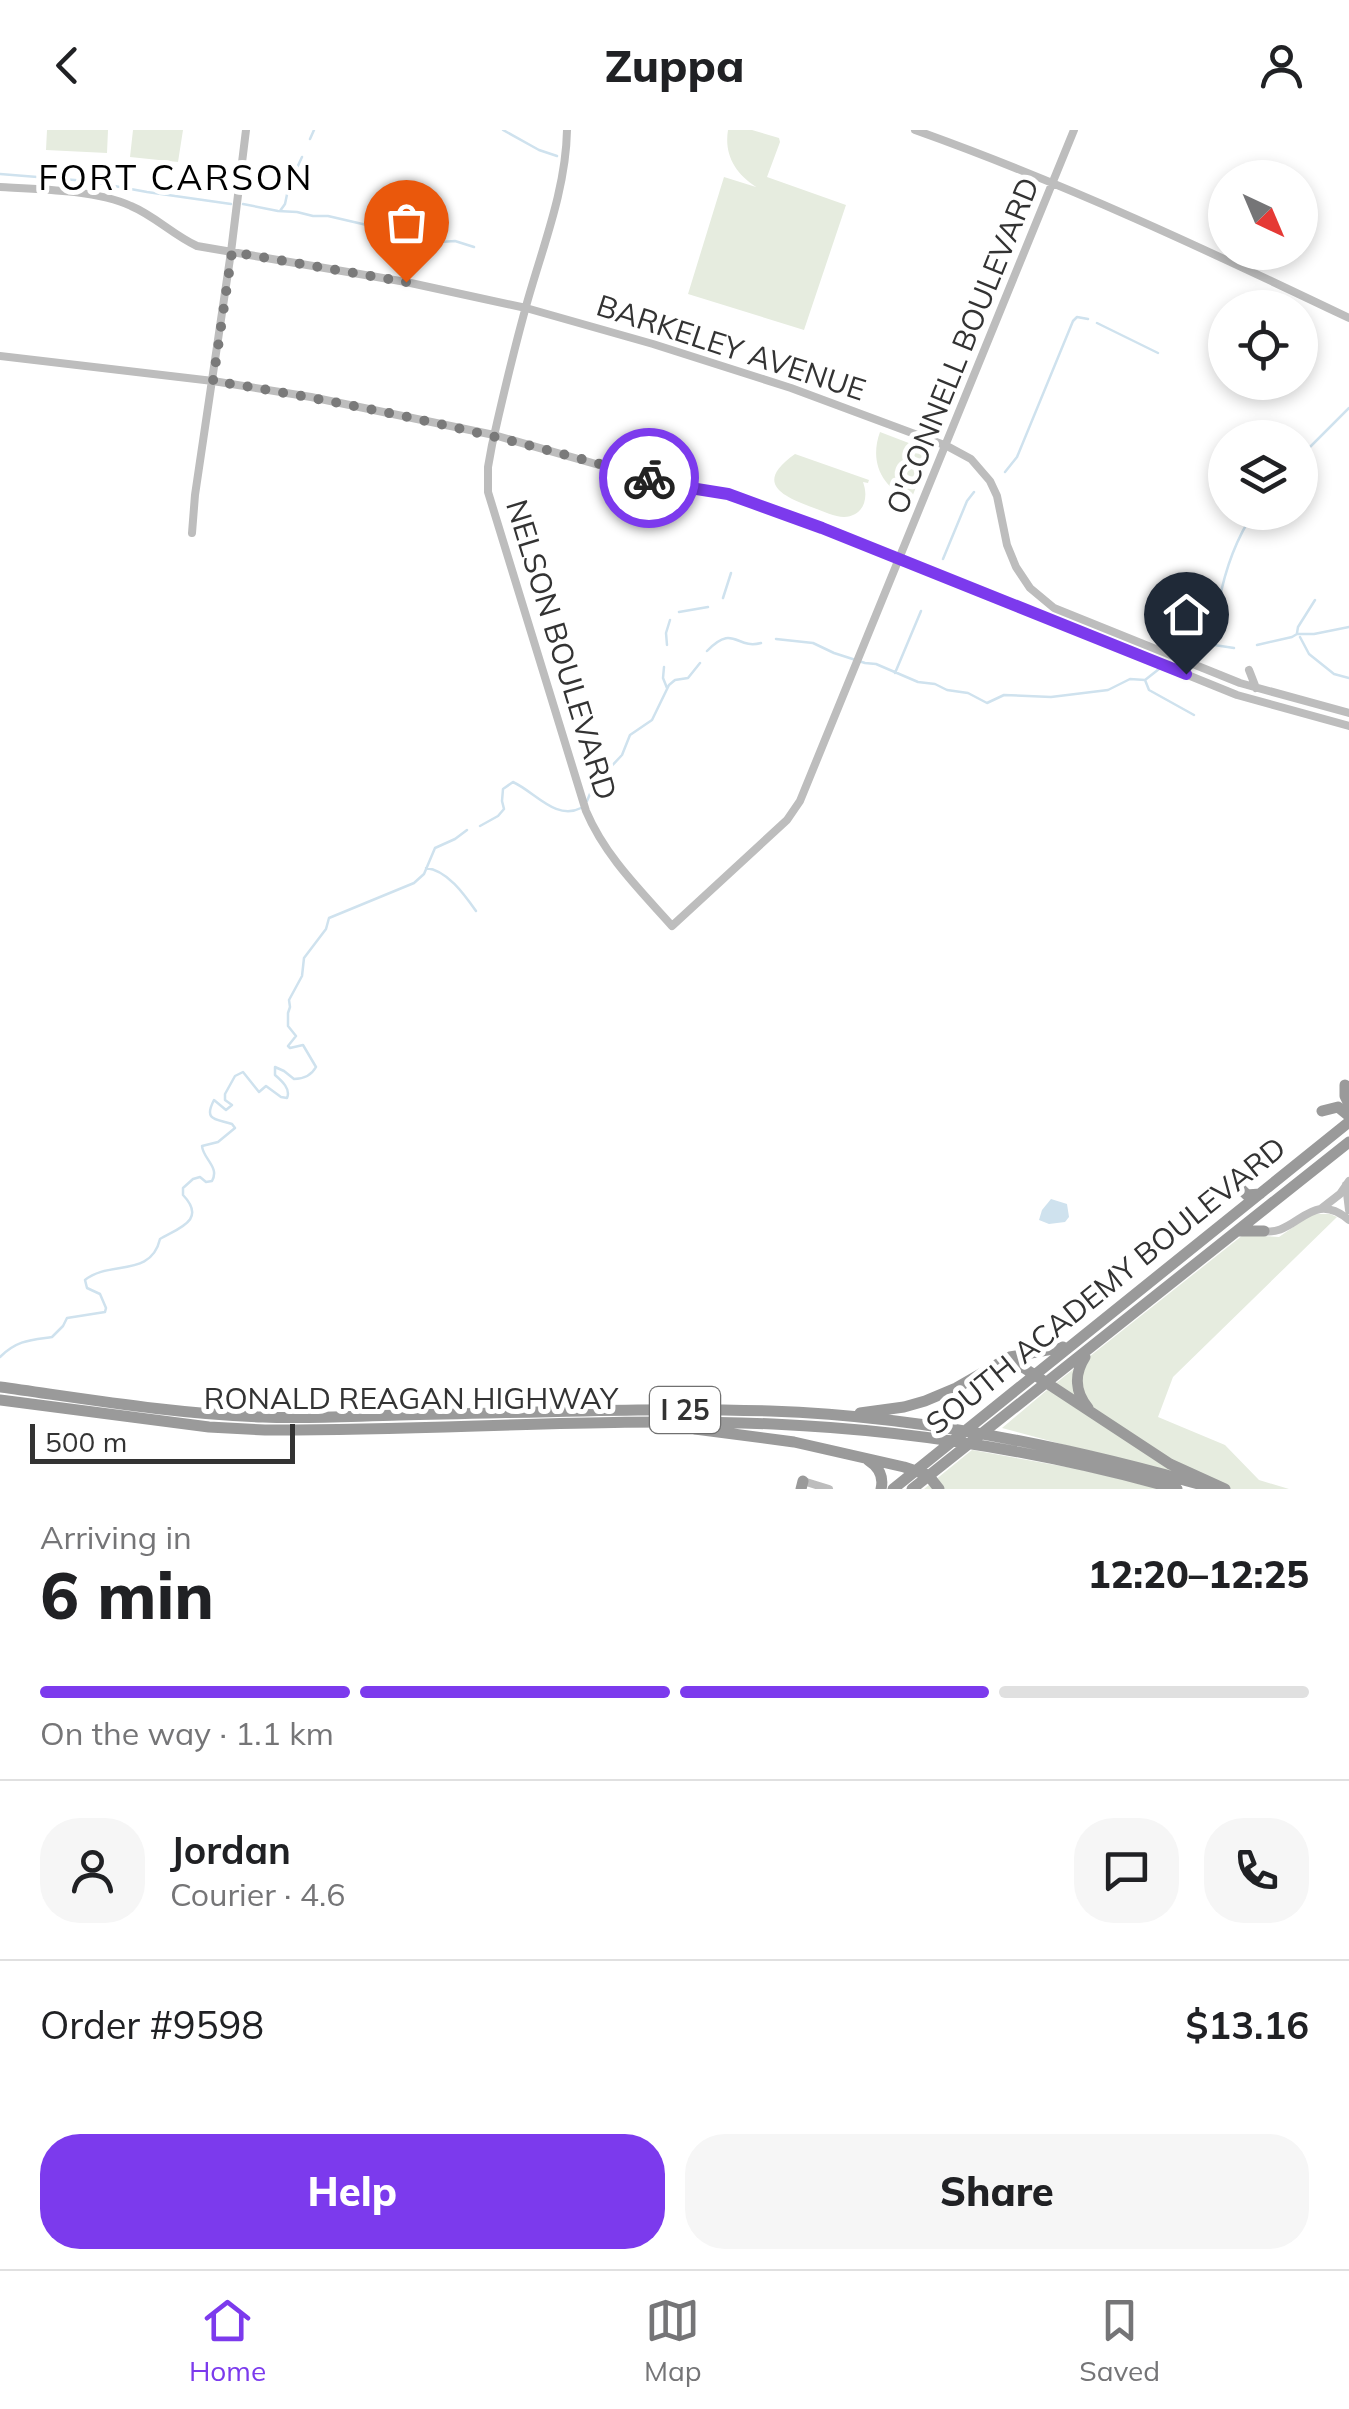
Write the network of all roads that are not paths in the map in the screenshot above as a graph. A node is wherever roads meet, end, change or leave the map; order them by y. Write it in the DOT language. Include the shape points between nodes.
graph roads {
  1 [pos="246,130"];
  2 [pos="567,130"];
  3 [pos="915,130"];
  4 [pos="1074,130"];
  5 [pos="1053,183"];
  6 [pos="0,187"];
  7 [pos="232,252"];
  8 [pos="526,308"];
  9 [pos="1349,318"];
  10 [pos="0,356"];
  11 [pos="213,381"];
  12 [pos="954,428"];
  13 [pos="494,435"];
  14 [pos="947,446"];
  15 [pos="976,464"];
  16 [pos="192,533"];
  17 [pos="901,559"];
  18 [pos="1250,670"];
  19 [pos="1256,688"];
  20 [pos="1349,713"];
  21 [pos="1349,726"];
  22 [pos="672,926"];
  23 [pos="1345,1086"];
  24 [pos="1322,1111"];
  25 [pos="1345,1121"];
  26 [pos="1349,1142"];
  27 [pos="1348,1183"];
  28 [pos="1240,1189"];
  29 [pos="1257,1196"];
  30 [pos="1242,1208"];
  31 [pos="1322,1208"];
  32 [pos="1349,1210"];
  33 [pos="1349,1220"];
  34 [pos="1250,1221"];
  35 [pos="1264,1231"];
  36 [pos="1237,1232"];
  37 [pos="1076,1341"];
  38 [pos="1096,1345"];
  39 [pos="986,1371"];
  40 [pos="1040,1380"];
  41 [pos="0,1387"];
  42 [pos="0,1400"];
  43 [pos="800,1413"];
  44 [pos="1094,1416"];
  45 [pos="652,1424"];
  46 [pos="865,1458"];
  47 [pos="922,1472"];
  48 [pos="802,1485"];
  49 [pos="829,1489"];
  50 [pos="881,1489"];
  51 [pos="894,1489"];
  52 [pos="912,1489"];
  53 [pos="939,1489"];
  54 [pos="1177,1489"];
  55 [pos="1216,1489"];
  56 [pos="1226,1489"];
  1 -- 7 [label="main road"];
  2 -- 8 [label="main road, NELSON BOULEVARD" via="551,223"];
  3 -- 5 [label="main road"];
  4 -- 5 [label="main road, O'CONNELL BOULEVARD"];
  5 -- 9 [label="main road"];
  5 -- 12 [label="main road, O'CONNELL BOULEVARD"];
  6 -- 7 [label="main road, BARKELEY AVENUE" via="112,200 185,240"];
  7 -- 8 [label="main road, BARKELEY AVENUE"];
  7 -- 11 [label="main road"];
  8 -- 13 [label="main road, NELSON BOULEVARD"];
  8 -- 14 [label="main road, BARKELEY AVENUE" via="791,388"];
  10 -- 11 [label="main road"];
  11 -- 13 [label="main road"];
  11 -- 16 [label="main road"];
  12 -- 14 [label="main road, O'CONNELL BOULEVARD"];
  12 -- 15 [label="main road" via="957,444"];
  13 -- 17 [label="main road" via="673,486 728,494"];
  13 -- 22 [label="main road, NELSON BOULEVARD" via="487,476 492,506 583,803 612,856"];
  14 -- 15 [label="main road, BARKELEY AVENUE"];
  14 -- 17 [label="main road, O'CONNELL BOULEVARD"];
  15 -- 19 [label="main road, BARKELEY AVENUE" via="998,496 1016,566 1044,601"];
  17 -- 21 [label="main road" via="1236,695"];
  17 -- 22 [label="main road, O'CONNELL BOULEVARD" via="796,810"];
  18 -- 19 [label="main road"];
  19 -- 20 [label="main road, BARKELEY AVENUE"];
  23 -- 25 [label="highway"];
  24 -- 25 [label="highway" via="1333,1108"];
  25 -- 29 [label="highway, SOUTH ACADEMY BOULEVARD"];
  26 -- 34 [label="highway, SOUTH ACADEMY BOULEVARD"];
  27 -- 31 [label="main road"];
  27 -- 32 [label="main road"];
  28 -- 29 [label="highway"];
  29 -- 30 [label="highway, SOUTH ACADEMY BOULEVARD"];
  29 -- 34 [label="highway" via="1247,1211"];
  30 -- 36 [label="highway"];
  30 -- 37 [label="highway, SOUTH ACADEMY BOULEVARD"];
  31 -- 33 [label="main road"];
  31 -- 35 [label="main road" via="1283,1230"];
  34 -- 35 [label="main road"];
  34 -- 36 [label="highway, SOUTH ACADEMY BOULEVARD"];
  35 -- 36 [label="highway"];
  36 -- 38 [label="highway, SOUTH ACADEMY BOULEVARD"];
  37 -- 39 [label="highway" via="1010,1357"];
  37 -- 40 [label="highway, SOUTH ACADEMY BOULEVARD"];
  38 -- 40 [label="highway, SOUTH ACADEMY BOULEVARD"];
  38 -- 44 [label="highway" via="1077,1379"];
  39 -- 40 [label="highway" via="1010,1364"];
  39 -- 43 [label="highway" via="904,1406"];
  40 -- 44 [label="highway"];
  40 -- 47 [label="highway, SOUTH ACADEMY BOULEVARD"];
  40 -- 47 [label="highway, SOUTH ACADEMY BOULEVARD"];
  41 -- 43 [label="highway, RONALD REAGAN HIGHWAY / I 25" via="265,1417"];
  42 -- 45 [label="highway, RONALD REAGAN HIGHWAY / I 25" via="265,1430"];
  43 -- 55 [label="highway, RONALD REAGAN HIGHWAY / I 25" via="1003,1438"];
  44 -- 56 [label="highway" via="1170,1464"];
  45 -- 46 [label="highway"];
  45 -- 54 [label="highway, RONALD REAGAN HIGHWAY / I 25" via="776,1424 934,1439"];
  46 -- 47 [label="highway"];
  46 -- 50 [label="highway" via="879,1470"];
  47 -- 51 [label="highway, SOUTH ACADEMY BOULEVARD"];
  47 -- 52 [label="highway, SOUTH ACADEMY BOULEVARD"];
  47 -- 53 [label="highway"];
  48 -- 49 [label="main road"];
}
